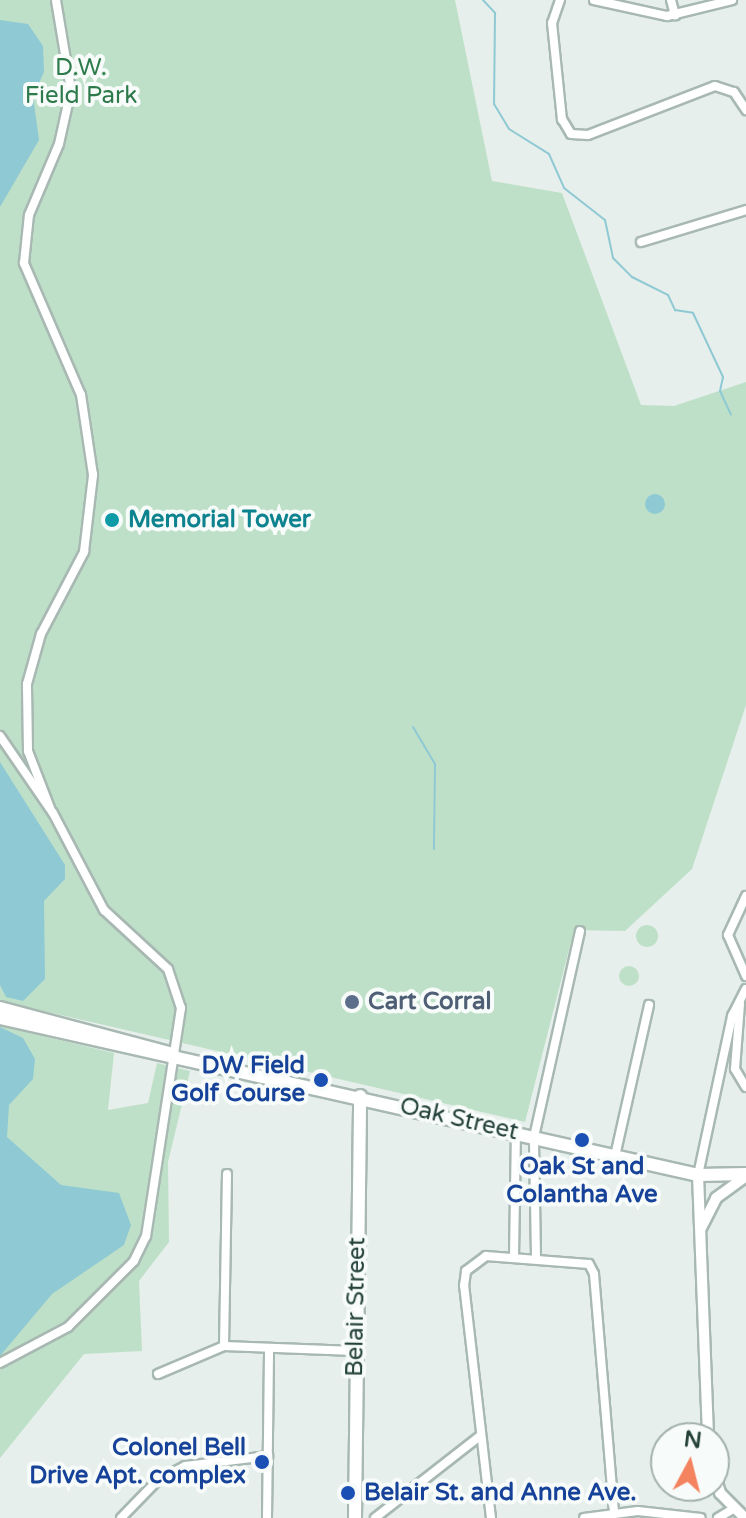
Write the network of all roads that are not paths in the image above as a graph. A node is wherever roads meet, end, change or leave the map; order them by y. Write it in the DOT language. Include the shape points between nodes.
graph roads {
  1 [pos="56,0"];
  2 [pos="560,0"];
  3 [pos="594,0"];
  4 [pos="671,0"];
  5 [pos="732,0"];
  6 [pos="675,15"];
  7 [pos="746,110"];
  8 [pos="746,210"];
  9 [pos="641,242"];
  10 [pos="0,736"];
  11 [pos="50,808"];
  12 [pos="746,896"];
  13 [pos="580,931"];
  14 [pos="746,976"];
  15 [pos="746,989"];
  16 [pos="740,1004"];
  17 [pos="649,1005"];
  18 [pos="4,1014"];
  19 [pos="173,1054"];
  20 [pos="746,1087"];
  21 [pos="360,1096"];
  22 [pos="516,1133"];
  23 [pos="534,1137"];
  24 [pos="615,1156"];
  25 [pos="227,1174"];
  26 [pos="698,1175"];
  27 [pos="746,1175"];
  28 [pos="699,1237"];
  29 [pos="514,1257"];
  30 [pos="536,1257"];
  31 [pos="224,1346"];
  32 [pos="269,1349"];
  33 [pos="355,1351"];
  34 [pos="0,1363"];
  35 [pos="158,1374"];
  36 [pos="707,1422"];
  37 [pos="480,1436"];
  38 [pos="268,1456"];
  39 [pos="729,1502"];
  40 [pos="733,1509"];
  41 [pos="614,1513"];
  42 [pos="121,1518"];
  43 [pos="267,1518"];
  44 [pos="355,1518"];
  45 [pos="375,1518"];
  46 [pos="491,1518"];
  47 [pos="584,1518"];
  48 [pos="701,1518"];
  49 [pos="718,1518"];
  50 [pos="745,1518"];
  1 -- 11 [label="street" via="70,52 69,100 29,215 24,263 81,395 93,475 84,552 41,634 27,684 28,751"];
  2 -- 7 [label="street" via="552,23 562,119 571,134 588,135 715,86 734,92"];
  3 -- 6 [label="street"];
  4 -- 6 [label="street"];
  5 -- 6 [label="street"];
  8 -- 9 [label="street"];
  10 -- 11 [label="street"];
  11 -- 19 [label="street" via="104,910 173,976 181,1008"];
  12 -- 14 [label="street" via="728,935"];
  13 -- 23 [label="street"];
  15 -- 16 [label="street"];
  16 -- 20 [label="street" via="735,1069"];
  16 -- 26 [label="street" via="728,1036"];
  17 -- 24 [label="street"];
  18 -- 19 [label="main road, Oak Street"];
  19 -- 21 [label="main road, Oak Street"];
  19 -- 34 [label="street" via="146,1236 134,1261 68,1327"];
  21 -- 22 [label="main road, Oak Street"];
  21 -- 33 [label="main road, Belair Street"];
  22 -- 23 [label="main road, Oak Street"];
  22 -- 29 [label="street"];
  23 -- 24 [label="main road, Oak Street"];
  23 -- 30 [label="street"];
  24 -- 26 [label="main road, Oak Street"];
  25 -- 31 [label="street"];
  26 -- 27 [label="main road, Oak Street"];
  26 -- 28 [label="street"];
  27 -- 28 [label="street" via="716,1198"];
  28 -- 36 [label="street"];
  29 -- 30 [label="street"];
  29 -- 37 [label="street" via="486,1256 466,1271"];
  30 -- 41 [label="street" via="589,1264 594,1274"];
  31 -- 32 [label="street"];
  31 -- 35 [label="street"];
  32 -- 33 [label="street"];
  32 -- 38 [label="street"];
  33 -- 44 [label="main road, Belair Street"];
  37 -- 45 [label="street"];
  37 -- 46 [label="street"];
  38 -- 42 [label="street" via="185,1466 158,1480"];
  38 -- 43 [label="street"];
  39 -- 40 [label="street"];
  40 -- 49 [label="street"];
  40 -- 50 [label="street"];
  41 -- 47 [label="street"];
  41 -- 48 [label="street"];
}
